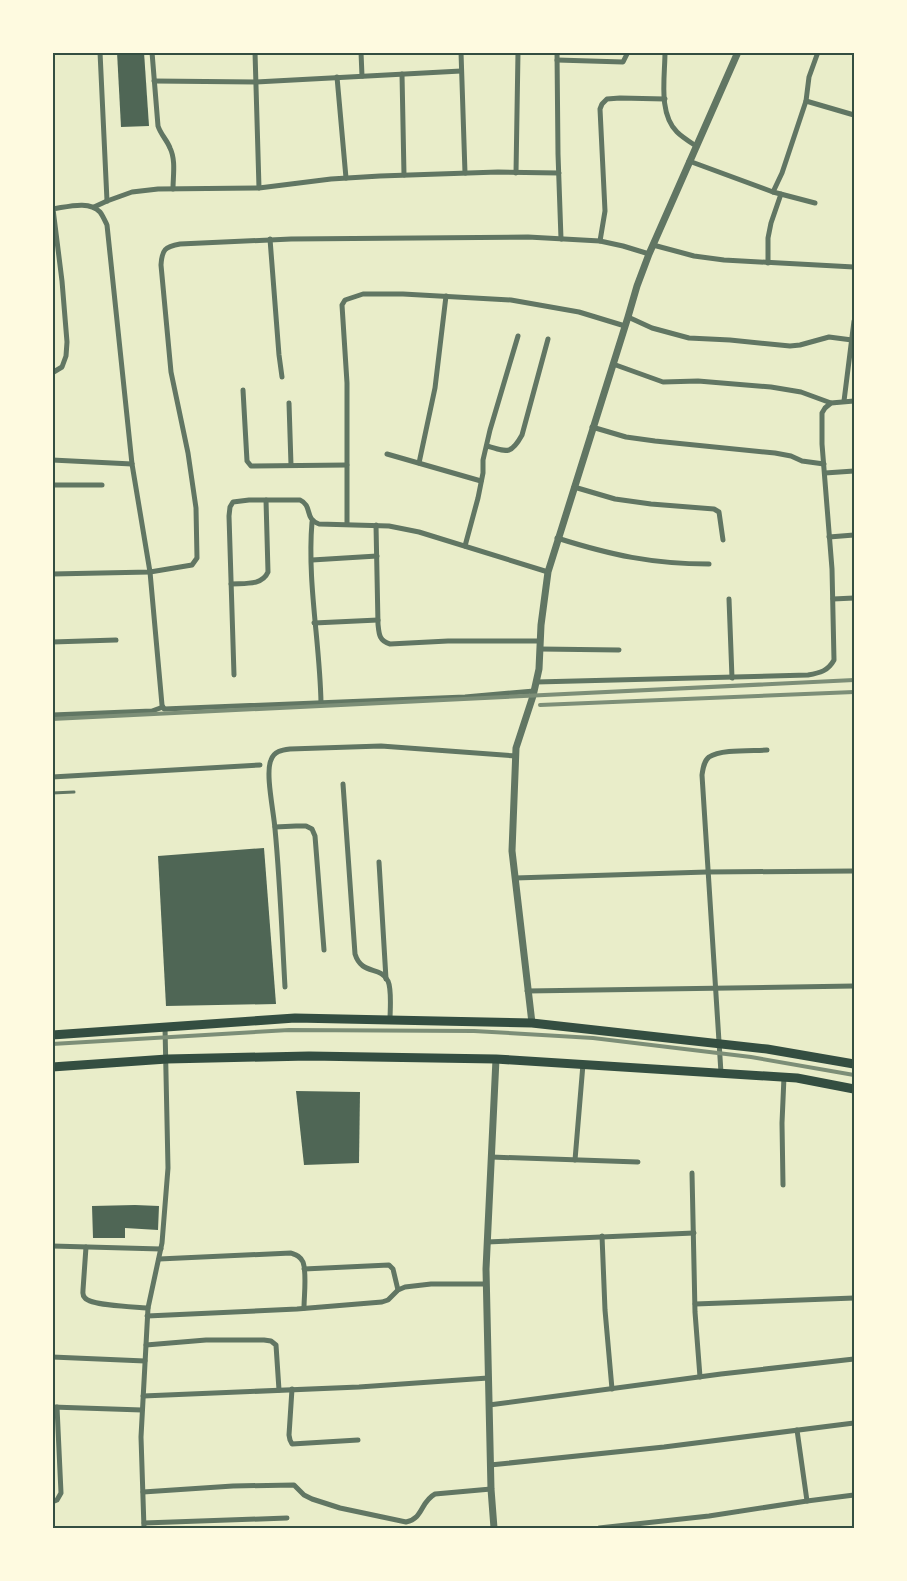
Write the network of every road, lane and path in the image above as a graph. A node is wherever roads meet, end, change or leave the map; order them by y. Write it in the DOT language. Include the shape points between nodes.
graph roads {
  1 [pos="99,52"];
  2 [pos="152,52"];
  3 [pos="255,52"];
  4 [pos="361,52"];
  5 [pos="461,52"];
  6 [pos="518,52"];
  7 [pos="558,52"];
  8 [pos="628,52"];
  9 [pos="665,52"];
  10 [pos="738,52"];
  11 [pos="818,52"];
  12 [pos="557,60"];
  13 [pos="461,71"];
  14 [pos="402,74"];
  15 [pos="362,76"];
  16 [pos="337,77"];
  17 [pos="154,81"];
  18 [pos="256,82"];
  19 [pos="665,99"];
  20 [pos="806,101"];
  21 [pos="855,115"];
  22 [pos="696,146"];
  23 [pos="689,161"];
  24 [pos="465,173"];
  25 [pos="516,173"];
  26 [pos="559,173"];
  27 [pos="404,175"];
  28 [pos="346,178"];
  29 [pos="259,188"];
  30 [pos="173,189"];
  31 [pos="773,192"];
  32 [pos="781,194"];
  33 [pos="107,201"];
  34 [pos="815,203"];
  35 [pos="94,207"];
  36 [pos="53,209"];
  37 [pos="270,239"];
  38 [pos="561,239"];
  39 [pos="600,241"];
  40 [pos="653,245"];
  41 [pos="649,254"];
  42 [pos="768,263"];
  43 [pos="855,267"];
  44 [pos="52,281"];
  45 [pos="62,281"];
  46 [pos="446,296"];
  47 [pos="628,317"];
  48 [pos="855,321"];
  49 [pos="625,326"];
  50 [pos="518,336"];
  51 [pos="548,339"];
  52 [pos="852,340"];
  53 [pos="612,364"];
  54 [pos="52,373"];
  55 [pos="282,377"];
  56 [pos="243,390"];
  57 [pos="844,401"];
  58 [pos="855,401"];
  59 [pos="289,403"];
  60 [pos="831,403"];
  61 [pos="592,427"];
  62 [pos="487,446"];
  63 [pos="387,454"];
  64 [pos="52,460"];
  65 [pos="419,463"];
  66 [pos="132,464"];
  67 [pos="824,464"];
  68 [pos="291,465"];
  69 [pos="347,465"];
  70 [pos="855,471"];
  71 [pos="825,473"];
  72 [pos="481,481"];
  73 [pos="52,485"];
  74 [pos="102,485"];
  75 [pos="574,487"];
  76 [pos="266,500"];
  77 [pos="312,522"];
  78 [pos="347,524"];
  79 [pos="376,525"];
  80 [pos="855,535"];
  81 [pos="830,537"];
  82 [pos="557,538"];
  83 [pos="723,540"];
  84 [pos="465,546"];
  85 [pos="377,556"];
  86 [pos="312,560"];
  87 [pos="709,564"];
  88 [pos="150,572"];
  89 [pos="548,572"];
  90 [pos="52,574"];
  91 [pos="231,584"];
  92 [pos="855,598"];
  93 [pos="729,599"];
  94 [pos="833,599"];
  95 [pos="378,620"];
  96 [pos="314,623"];
  97 [pos="116,640"];
  98 [pos="52,642"];
  99 [pos="540,645"];
  100 [pos="619,650"];
  101 [pos="234,675"];
  102 [pos="732,678"];
  103 [pos="536,682"];
  104 [pos="534,691"];
  105 [pos="321,703"];
  106 [pos="163,707"];
  107 [pos="52,715"];
  108 [pos="767,750"];
  109 [pos="516,756"];
  110 [pos="260,765"];
  111 [pos="52,777"];
  112 [pos="343,784"];
  113 [pos="74,792"];
  114 [pos="52,793"];
  115 [pos="275,827"];
  116 [pos="379,862"];
  117 [pos="855,871"];
  118 [pos="707,872"];
  119 [pos="515,878"];
  120 [pos="324,950"];
  121 [pos="386,979"];
  122 [pos="855,986"];
  123 [pos="285,987"];
  124 [pos="715,987"];
  125 [pos="527,991"];
  126 [pos="390,1020"];
  127 [pos="532,1023"];
  128 [pos="165,1027"];
  129 [pos="52,1035"];
  130 [pos="718,1044"];
  131 [pos="166,1059"];
  132 [pos="496,1059"];
  133 [pos="583,1064"];
  134 [pos="855,1064"];
  135 [pos="52,1067"];
  136 [pos="721,1073"];
  137 [pos="784,1077"];
  138 [pos="855,1089"];
  139 [pos="491,1157"];
  140 [pos="574,1160"];
  141 [pos="638,1162"];
  142 [pos="693,1173"];
  143 [pos="783,1185"];
  144 [pos="694,1233"];
  145 [pos="602,1236"];
  146 [pos="487,1242"];
  147 [pos="52,1246"];
  148 [pos="86,1247"];
  149 [pos="161,1249"];
  150 [pos="159,1259"];
  151 [pos="304,1269"];
  152 [pos="486,1284"];
  153 [pos="398,1290"];
  154 [pos="855,1298"];
  155 [pos="695,1304"];
  156 [pos="148,1308"];
  157 [pos="304,1308"];
  158 [pos="147,1316"];
  159 [pos="146,1345"];
  160 [pos="52,1357"];
  161 [pos="855,1359"];
  162 [pos="145,1361"];
  163 [pos="700,1377"];
  164 [pos="488,1378"];
  165 [pos="292,1389"];
  166 [pos="612,1389"];
  167 [pos="279,1390"];
  168 [pos="143,1396"];
  169 [pos="489,1405"];
  170 [pos="55,1407"];
  171 [pos="142,1410"];
  172 [pos="855,1423"];
  173 [pos="796,1430"];
  174 [pos="358,1440"];
  175 [pos="490,1465"];
  176 [pos="491,1489"];
  177 [pos="143,1492"];
  178 [pos="855,1496"];
  179 [pos="807,1501"];
  180 [pos="52,1502"];
  181 [pos="286,1518"];
  182 [pos="144,1526"];
  183 [pos="495,1528"];
  184 [pos="599,1528"];
  1 -- 33 [label="street"];
  2 -- 17 [label="street"];
  3 -- 18 [label="street"];
  4 -- 15 [label="street"];
  5 -- 13 [label="street"];
  6 -- 25 [label="street"];
  7 -- 12 [label="street"];
  8 -- 12 [label="street" via="623,62"];
  9 -- 19 [label="street"];
  10 -- 22 [label="street"];
  11 -- 20 [label="street"];
  12 -- 26 [label="street"];
  13 -- 14 [label="street"];
  13 -- 24 [label="street"];
  14 -- 15 [label="street"];
  14 -- 27 [label="street"];
  15 -- 16 [label="street"];
  16 -- 18 [label="street"];
  16 -- 28 [label="street"];
  17 -- 18 [label="street"];
  17 -- 30 [label="street" via="158,126 173,160"];
  18 -- 29 [label="street"];
  19 -- 22 [label="street" via="670,123"];
  19 -- 39 [label="street" via="607,99 602,104 605,212"];
  20 -- 21 [label="street"];
  20 -- 31 [label="street"];
  22 -- 23 [label="street"];
  23 -- 31 [label="street"];
  23 -- 40 [label="street"];
  24 -- 25 [label="street"];
  24 -- 27 [label="street"];
  25 -- 26 [label="street"];
  26 -- 38 [label="street"];
  27 -- 28 [label="street"];
  28 -- 29 [label="street"];
  29 -- 30 [label="street"];
  30 -- 33 [label="street" via="132,192"];
  31 -- 32 [label="street"];
  32 -- 34 [label="street"];
  32 -- 42 [label="street" via="768,238"];
  33 -- 35 [label="street"];
  35 -- 36 [label="street"];
  35 -- 66 [label="street" via="108,231"];
  36 -- 45 [label="street"];
  37 -- 38 [label="street"];
  37 -- 55 [label="street"];
  37 -- 88 [label="street" via="180,244 162,254 167,341 190,464 197,558 192,565"];
  38 -- 39 [label="street"];
  39 -- 41 [label="street"];
  40 -- 41 [label="street"];
  40 -- 42 [label="street" via="694,256"];
  41 -- 47 [label="street"];
  42 -- 43 [label="street"];
  44 -- 45 [label="street"];
  45 -- 54 [label="street" via="66,356 62,367"];
  46 -- 49 [label="street" via="542,305"];
  46 -- 65 [label="street" via="435,388"];
  46 -- 69 [label="street" via="363,294 345,300 342,305"];
  47 -- 49 [label="street"];
  47 -- 52 [label="street" via="689,338 790,346 829,338"];
  48 -- 52 [label="street"];
  49 -- 53 [label="street"];
  50 -- 62 [label="street"];
  51 -- 62 [label="street" via="522,435 510,451"];
  52 -- 57 [label="street"];
  53 -- 60 [label="street" via="663,382 771,387"];
  53 -- 61 [label="street"];
  56 -- 68 [label="street" via="247,461 258,467"];
  57 -- 58 [label="street"];
  57 -- 60 [label="street"];
  59 -- 68 [label="street"];
  60 -- 67 [label="street" via="822,413"];
  61 -- 67 [label="street" via="636,438 775,453"];
  61 -- 75 [label="street"];
  62 -- 72 [label="street"];
  63 -- 65 [label="street"];
  64 -- 66 [label="street"];
  65 -- 72 [label="street"];
  66 -- 88 [label="street"];
  67 -- 71 [label="street"];
  68 -- 69 [label="street"];
  69 -- 78 [label="street"];
  70 -- 71 [label="street"];
  71 -- 81 [label="street"];
  72 -- 84 [label="street"];
  73 -- 74 [label="street"];
  75 -- 82 [label="street"];
  75 -- 83 [label="street" via="615,499 714,509 719,512"];
  76 -- 77 [label="street" via="300,500"];
  76 -- 91 [label="street" via="266,578"];
  76 -- 91 [label="street" via="240,500 230,507"];
  77 -- 78 [label="street"];
  77 -- 86 [label="street"];
  78 -- 79 [label="street"];
  79 -- 84 [label="street" via="419,532"];
  79 -- 85 [label="street"];
  80 -- 81 [label="street"];
  81 -- 94 [label="street"];
  82 -- 87 [label="street" via="638,560"];
  82 -- 89 [label="street"];
  84 -- 89 [label="street"];
  85 -- 86 [label="street"];
  85 -- 95 [label="street"];
  86 -- 96 [label="street"];
  88 -- 90 [label="street"];
  88 -- 106 [label="street"];
  89 -- 99 [label="street"];
  91 -- 101 [label="street"];
  92 -- 94 [label="street"];
  93 -- 102 [label="street"];
  94 -- 102 [label="street" via="831,667 808,675"];
  95 -- 96 [label="street"];
  95 -- 99 [label="street" via="379,636 390,644 448,640"];
  96 -- 105 [label="street"];
  97 -- 98 [label="street"];
  99 -- 100 [label="street"];
  99 -- 103 [label="street"];
  102 -- 103 [label="street"];
  103 -- 104 [label="street"];
  104 -- 105 [label="street"];
  104 -- 109 [label="street"];
  105 -- 106 [label="street" via="167,710"];
  106 -- 107 [label="street" via="152,711"];
  108 -- 118 [label="street" via="721,753 704,763"];
  109 -- 115 [label="street" via="381,746 279,751 270,761 269,772"];
  109 -- 119 [label="street" via="512,851"];
  110 -- 111 [label="street"];
  112 -- 121 [label="street" via="355,954 363,967"];
  113 -- 114 [label="lane"];
  115 -- 120 [label="street" via="306,826 315,836"];
  115 -- 123 [label="street"];
  116 -- 121 [label="street"];
  117 -- 118 [label="street"];
  118 -- 119 [label="street"];
  118 -- 124 [label="street"];
  119 -- 125 [label="street"];
  121 -- 126 [label="street"];
  122 -- 124 [label="street"];
  124 -- 125 [label="street"];
  124 -- 130 [label="street"];
  125 -- 127 [label="street"];
  126 -- 127 [label="highway"];
  126 -- 128 [label="highway" via="295,1018"];
  127 -- 130 [label="highway"];
  128 -- 129 [label="highway"];
  128 -- 131 [label="street"];
  130 -- 134 [label="highway"];
  130 -- 136 [label="street"];
  131 -- 132 [label="highway"];
  131 -- 135 [label="highway"];
  131 -- 149 [label="street" via="168,1168"];
  132 -- 133 [label="highway"];
  132 -- 139 [label="street"];
  133 -- 136 [label="highway"];
  133 -- 140 [label="street"];
  136 -- 137 [label="highway"];
  137 -- 138 [label="highway"];
  137 -- 143 [label="street"];
  139 -- 140 [label="street"];
  139 -- 146 [label="street"];
  140 -- 141 [label="street"];
  142 -- 144 [label="street"];
  144 -- 145 [label="street"];
  144 -- 155 [label="street"];
  145 -- 146 [label="street"];
  145 -- 166 [label="street"];
  146 -- 152 [label="street"];
  147 -- 148 [label="street"];
  148 -- 149 [label="street"];
  148 -- 156 [label="street" via="83,1296 87,1300"];
  149 -- 150 [label="street"];
  150 -- 151 [label="street" via="291,1253 298,1255"];
  150 -- 156 [label="street"];
  151 -- 153 [label="street" via="389,1265"];
  151 -- 157 [label="street"];
  152 -- 153 [label="street" via="431,1284"];
  152 -- 164 [label="street"];
  153 -- 157 [label="street" via="382,1302"];
  154 -- 155 [label="street"];
  155 -- 163 [label="street"];
  156 -- 158 [label="street"];
  157 -- 158 [label="street"];
  158 -- 159 [label="street"];
  159 -- 162 [label="street"];
  159 -- 167 [label="street" via="206,1340 271,1341 276,1345"];
  160 -- 162 [label="street"];
  161 -- 163 [label="street"];
  162 -- 168 [label="street"];
  163 -- 166 [label="street"];
  164 -- 165 [label="street"];
  164 -- 169 [label="street"];
  165 -- 167 [label="street"];
  165 -- 174 [label="street" via="292,1444"];
  166 -- 169 [label="street"];
  167 -- 168 [label="street"];
  168 -- 171 [label="street"];
  169 -- 175 [label="street"];
  170 -- 171 [label="street"];
  170 -- 180 [label="street" via="61,1493"];
  171 -- 177 [label="street"];
  172 -- 173 [label="street"];
  173 -- 175 [label="street"];
  173 -- 179 [label="street"];
  175 -- 176 [label="street"];
  176 -- 177 [label="street" via="435,1494 414,1520 406,1522 312,1499 294,1485"];
  176 -- 183 [label="street"];
  177 -- 182 [label="street"];
  178 -- 179 [label="street"];
  179 -- 184 [label="street"];
  181 -- 182 [label="street"];
}
